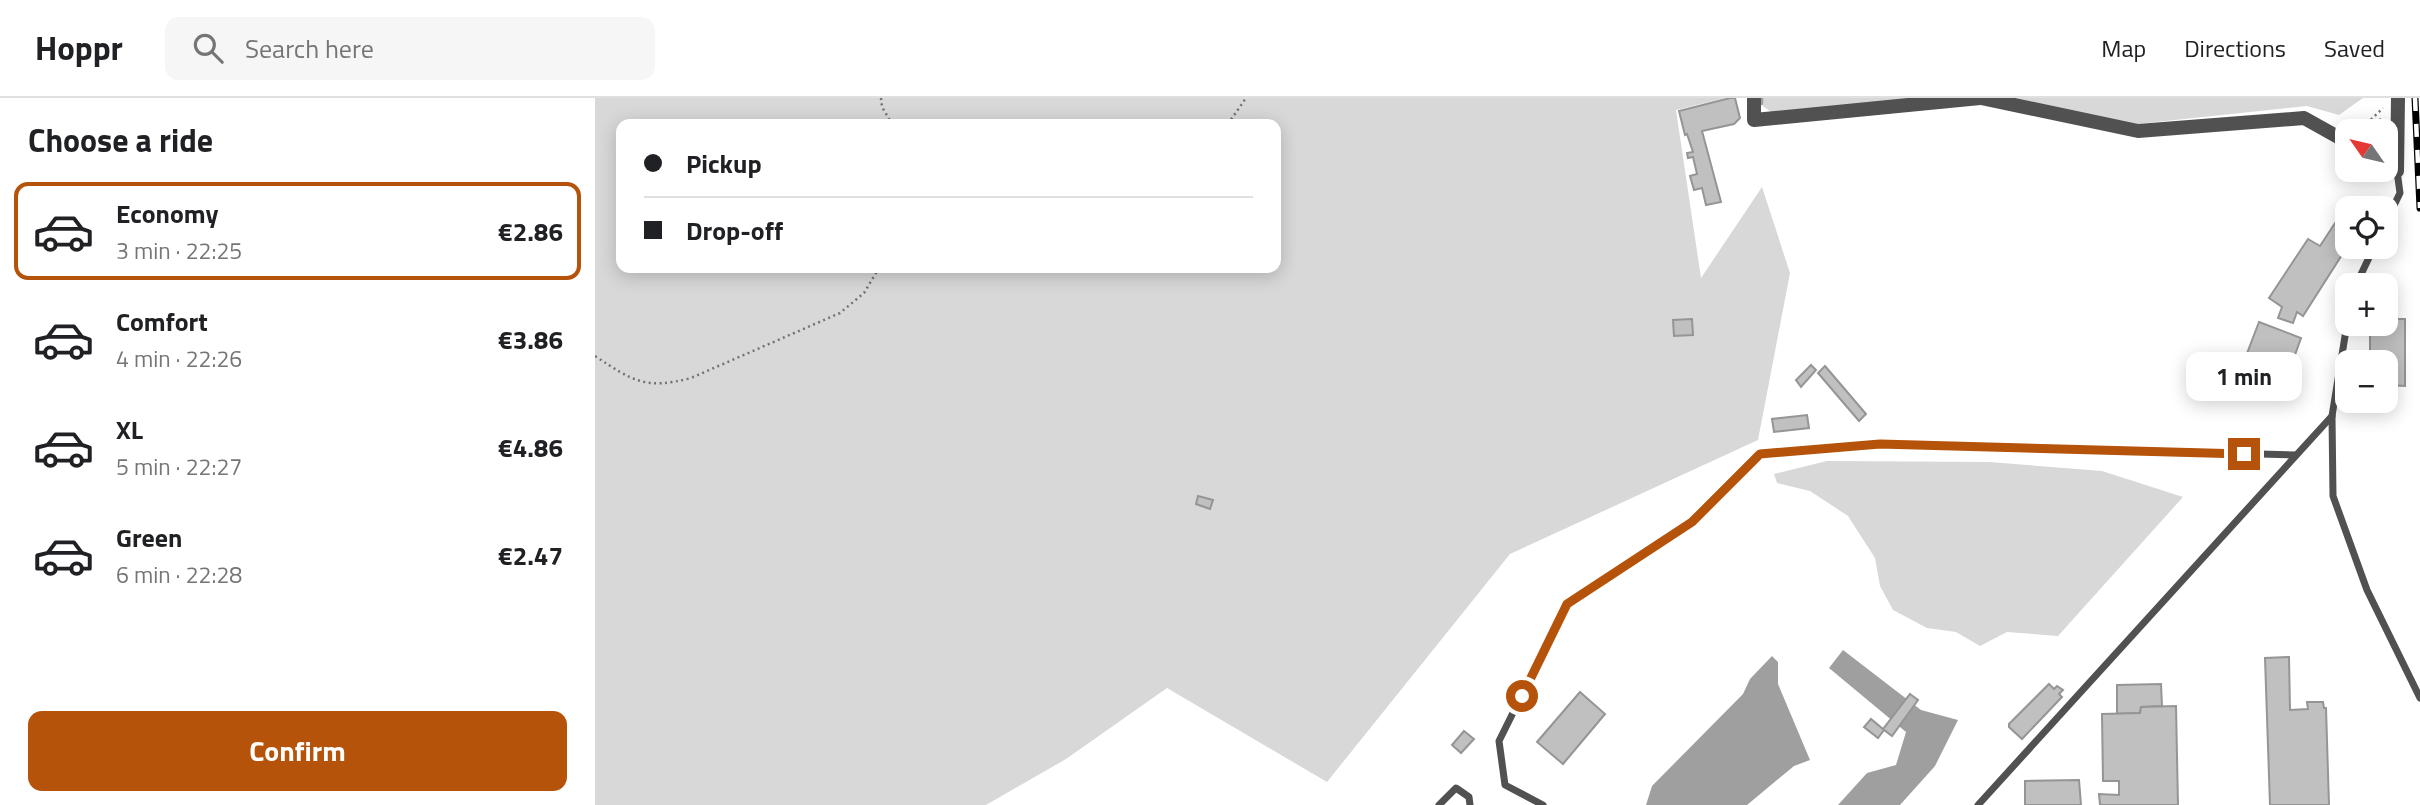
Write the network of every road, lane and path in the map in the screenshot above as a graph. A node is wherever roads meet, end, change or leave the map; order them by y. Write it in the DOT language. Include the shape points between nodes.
graph roads {
  1 [pos="881,98"];
  2 [pos="1246,98"];
  3 [pos="1753,98"];
  4 [pos="1980,98"];
  5 [pos="2395,99"];
  6 [pos="2388,114"];
  7 [pos="890,119"];
  8 [pos="1232,119"];
  9 [pos="2372,119"];
  10 [pos="2382,119"];
  11 [pos="2394,119"];
  12 [pos="2335,135"];
  13 [pos="876,273"];
  14 [pos="2345,336"];
  15 [pos="595,356"];
  16 [pos="2332,416"];
  17 [pos="2295,455"];
  18 [pos="2420,698"];
  19 [pos="1439,805"];
  20 [pos="1470,805"];
  21 [pos="1543,805"];
  22 [pos="1978,805"];
  1 -- 7 [label="path"];
  2 -- 8 [label="path"];
  3 -- 4 [label="street" via="1753,120"];
  4 -- 12 [label="street" via="2138,131 2304,118"];
  5 -- 9 [label="path"];
  5 -- 11 [label="street"];
  6 -- 10 [label="path"];
  13 -- 15 [label="path" via="864,293 840,313 691,378 641,382"];
  14 -- 16 [label="lane"];
  16 -- 17 [label="lane"];
  16 -- 18 [label="lane" via="2333,496 2367,590"];
  17 -- 21 [label="lane" via="1880,444 1760,454 1692,522 1567,604 1499,741 1505,785"];
  17 -- 22 [label="lane"];
  19 -- 20 [label="lane" via="1456,788 1469,797"];
}
